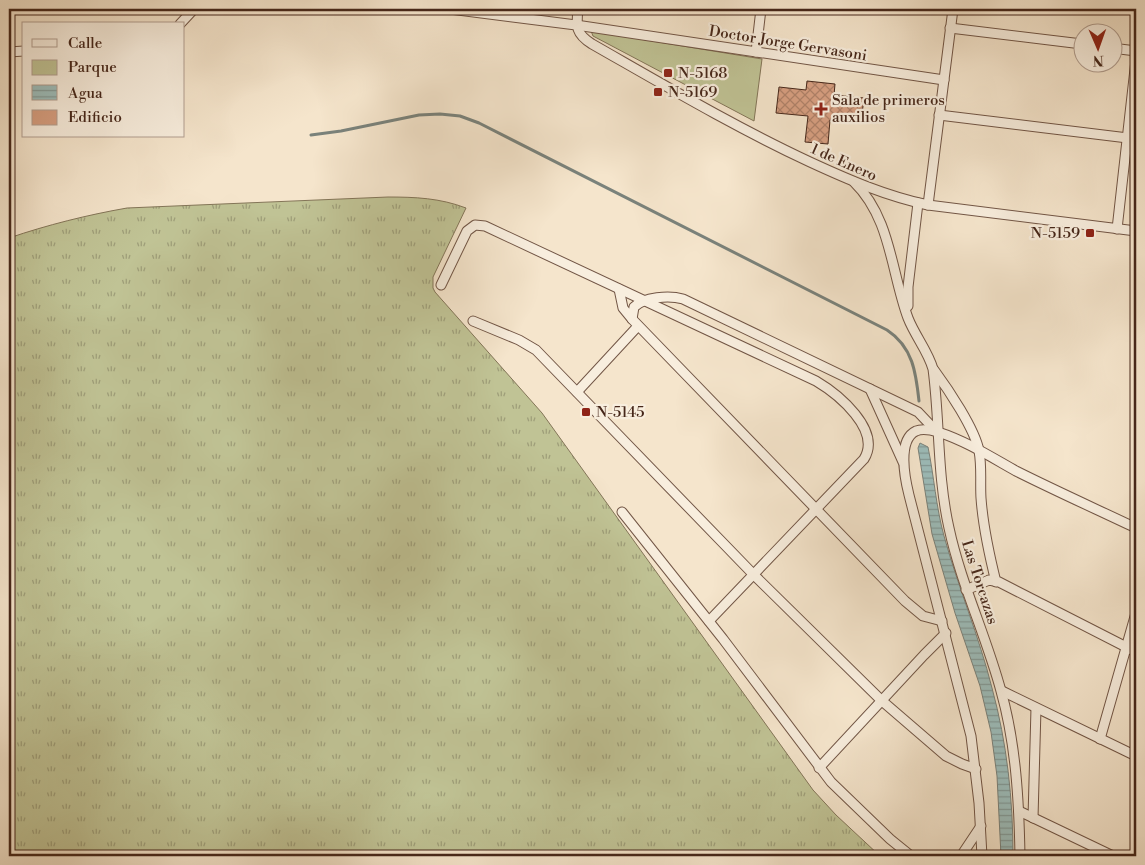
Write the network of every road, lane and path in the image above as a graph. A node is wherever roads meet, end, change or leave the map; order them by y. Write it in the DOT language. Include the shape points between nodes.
graph roads {
  1 [pos="194,9"];
  2 [pos="450,9"];
  3 [pos="578,9"];
  4 [pos="761,9"];
  5 [pos="953,9"];
  6 [pos="182,22"];
  7 [pos="576,25"];
  8 [pos="950,28"];
  9 [pos="1072,43"];
  10 [pos="1122,49"];
  11 [pos="1136,51"];
  12 [pos="9,52"];
  13 [pos="22,52"];
  14 [pos="756,52"];
  15 [pos="1136,60"];
  16 [pos="944,80"];
  17 [pos="939,116"];
  18 [pos="1132,138"];
  19 [pos="854,182"];
  20 [pos="918,203"];
  21 [pos="928,206"];
  22 [pos="1117,229"];
  23 [pos="1136,231"];
  24 [pos="441,285"];
  25 [pos="619,288"];
  26 [pos="645,301"];
  27 [pos="908,319"];
  28 [pos="473,321"];
  29 [pos="635,323"];
  30 [pos="934,369"];
  31 [pos="870,389"];
  32 [pos="577,392"];
  33 [pos="937,432"];
  34 [pos="979,451"];
  35 [pos="904,466"];
  36 [pos="816,509"];
  37 [pos="622,512"];
  38 [pos="1136,528"];
  39 [pos="753,574"];
  40 [pos="996,582"];
  41 [pos="966,590"];
  42 [pos="1136,613"];
  43 [pos="942,621"];
  44 [pos="709,622"];
  45 [pos="946,633"];
  46 [pos="1127,647"];
  47 [pos="1136,652"];
  48 [pos="1002,692"];
  49 [pos="881,700"];
  50 [pos="1036,708"];
  51 [pos="1100,739"];
  52 [pos="1136,756"];
  53 [pos="819,768"];
  54 [pos="976,769"];
  55 [pos="1019,811"];
  56 [pos="1033,818"];
  57 [pos="981,826"];
  58 [pos="911,856"];
  59 [pos="961,856"];
  60 [pos="982,856"];
  61 [pos="1020,856"];
  62 [pos="1113,856"];
  1 -- 6 [label="street"];
  2 -- 7 [label="street, Doctor Jorge Gervasoni"];
  3 -- 7 [label="street"];
  4 -- 14 [label="street"];
  5 -- 8 [label="street"];
  7 -- 14 [label="street, Doctor Jorge Gervasoni"];
  7 -- 19 [label="street, 1 de Enero" via="587,41 718,116"];
  8 -- 9 [label="street"];
  8 -- 16 [label="street"];
  10 -- 11 [label="street"];
  12 -- 13 [label="street"];
  14 -- 16 [label="street, Doctor Jorge Gervasoni"];
  15 -- 18 [label="street"];
  16 -- 17 [label="street"];
  17 -- 18 [label="street"];
  17 -- 21 [label="street"];
  18 -- 22 [label="street"];
  19 -- 20 [label="street, 1 de Enero"];
  19 -- 27 [label="street, Las Torcazas" via="866,194 880,218"];
  20 -- 21 [label="street, 1 de Enero"];
  20 -- 27 [label="street, Las Torcazas" via="908,288"];
  21 -- 22 [label="street, 1 de Enero"];
  22 -- 23 [label="street, 1 de Enero"];
  24 -- 25 [label="street" via="467,231 481,225"];
  25 -- 26 [label="street"];
  25 -- 29 [label="street" via="623,308"];
  26 -- 29 [label="street" via="634,307"];
  26 -- 31 [label="street" via="673,297 683,299"];
  26 -- 36 [label="street" via="816,381 848,406 866,433 869,447"];
  27 -- 30 [label="street, Las Torcazas"];
  28 -- 32 [label="street" via="536,350"];
  29 -- 32 [label="street"];
  29 -- 36 [label="street"];
  30 -- 33 [label="street, Las Torcazas"];
  30 -- 34 [label="street"];
  31 -- 33 [label="street" via="918,412"];
  31 -- 35 [label="street"];
  32 -- 39 [label="street"];
  33 -- 34 [label="street"];
  33 -- 35 [label="street" via="924,429 910,435"];
  33 -- 41 [label="street, Las Torcazas" via="944,503"];
  34 -- 38 [label="street"];
  34 -- 40 [label="street" via="981,500"];
  35 -- 43 [label="street" via="910,501"];
  36 -- 39 [label="street"];
  36 -- 43 [label="street" via="911,607 923,616"];
  37 -- 44 [label="street"];
  39 -- 44 [label="street"];
  39 -- 49 [label="street"];
  40 -- 41 [label="street" via="990,580"];
  40 -- 46 [label="street"];
  41 -- 48 [label="street, Las Torcazas"];
  42 -- 46 [label="street"];
  43 -- 45 [label="street"];
  44 -- 53 [label="street"];
  45 -- 49 [label="street"];
  45 -- 54 [label="street"];
  46 -- 47 [label="street"];
  46 -- 51 [label="street"];
  48 -- 50 [label="street"];
  48 -- 55 [label="street, Las Torcazas" via="1012,738"];
  49 -- 53 [label="street"];
  49 -- 54 [label="street" via="946,756"];
  50 -- 51 [label="street"];
  50 -- 56 [label="street"];
  51 -- 52 [label="street"];
  53 -- 58 [label="street" via="842,794"];
  54 -- 57 [label="street"];
  55 -- 56 [label="street"];
  55 -- 61 [label="street, Las Torcazas"];
  56 -- 62 [label="street"];
  57 -- 59 [label="street"];
  57 -- 60 [label="street"];
}
